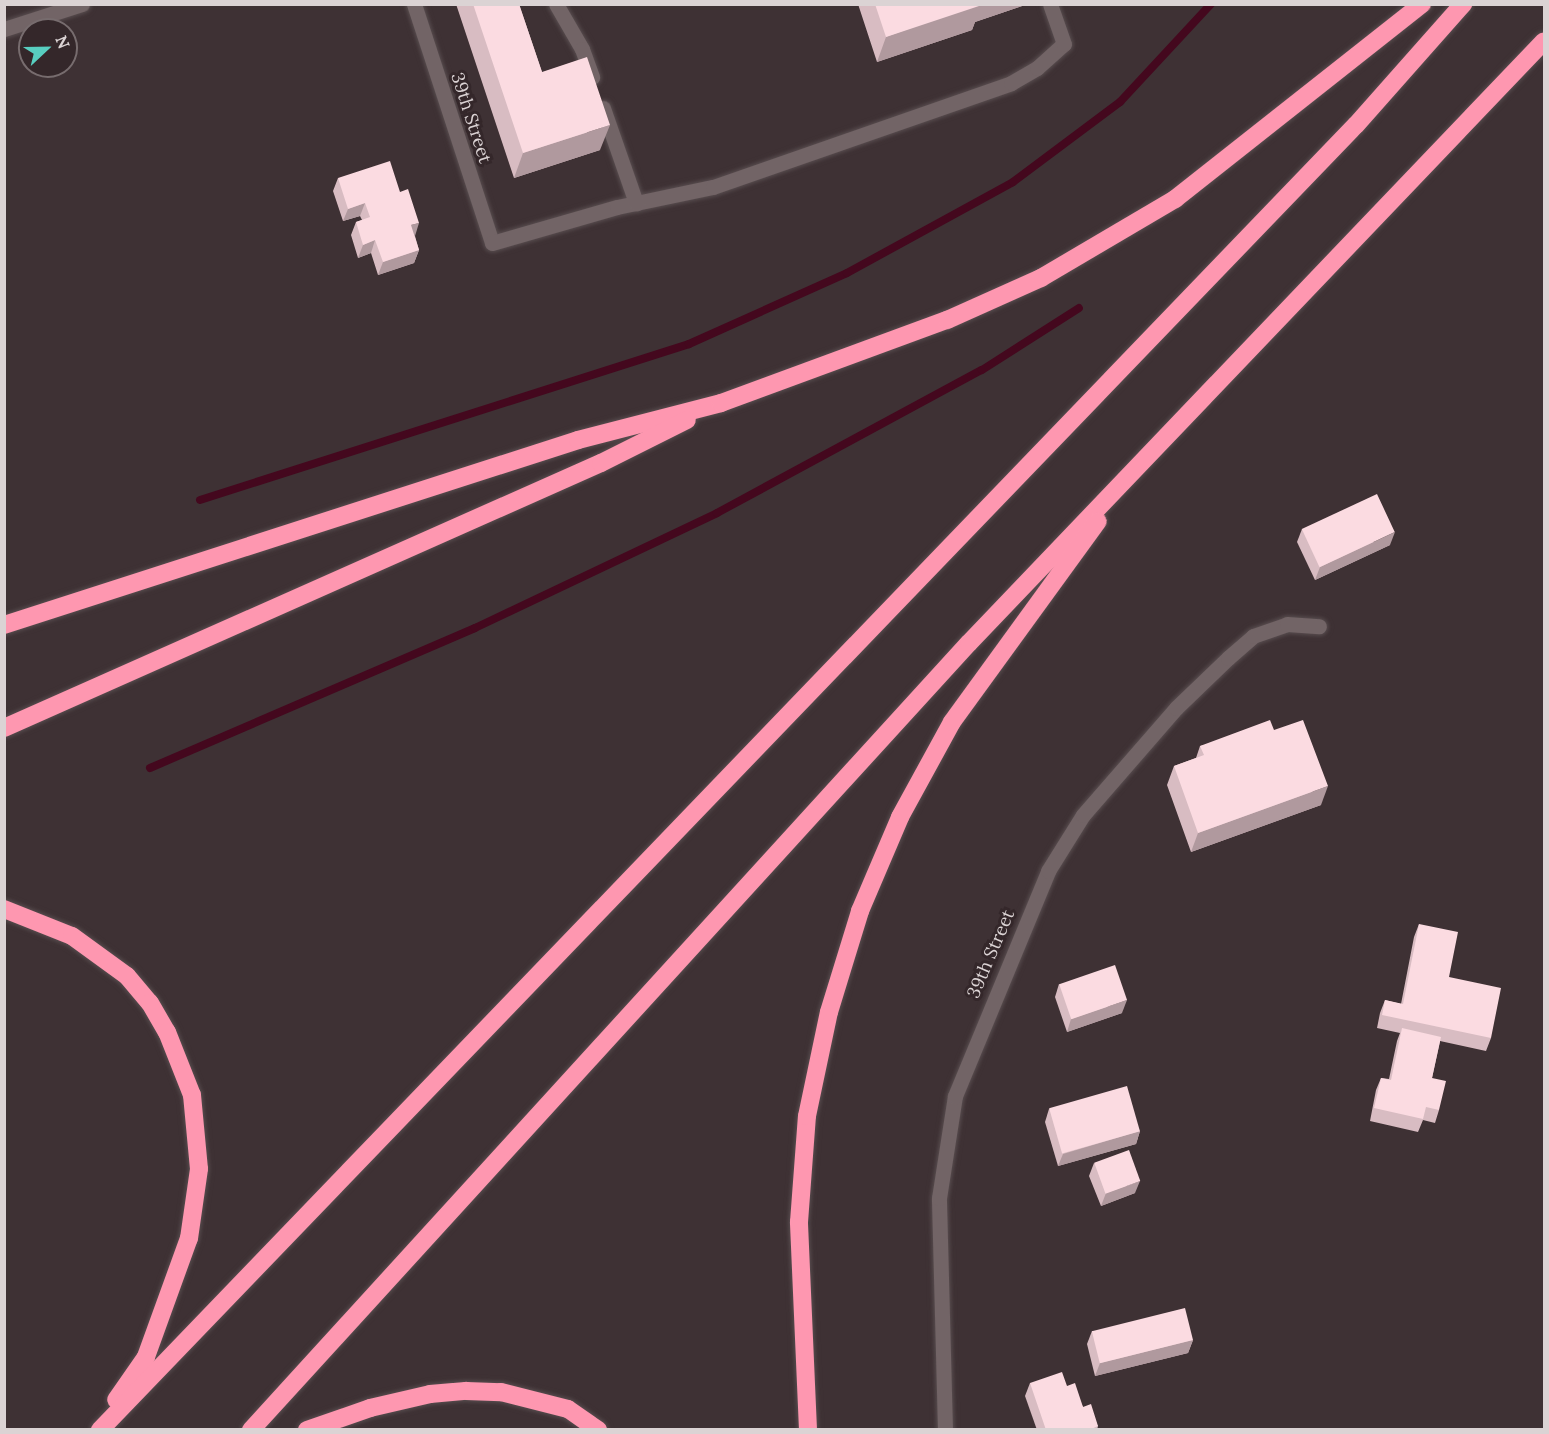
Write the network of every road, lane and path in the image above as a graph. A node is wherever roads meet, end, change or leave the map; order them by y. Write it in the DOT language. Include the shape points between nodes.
graph roads {
  1 [pos="82,4"];
  2 [pos="414,4"];
  3 [pos="556,4"];
  4 [pos="1050,4"];
  5 [pos="1422,4"];
  6 [pos="1463,4"];
  7 [pos="4,29"];
  8 [pos="1545,41"];
  9 [pos="636,203"];
  10 [pos="721,404"];
  11 [pos="1136,469"];
  12 [pos="4,625"];
  13 [pos="1319,626"];
  14 [pos="4,728"];
  15 [pos="4,909"];
  16 [pos="98,1430"];
  17 [pos="251,1430"];
  18 [pos="307,1430"];
  19 [pos="598,1430"];
  20 [pos="808,1430"];
  21 [pos="945,1430"];
  1 -- 7 [label="street"];
  2 -- 9 [label="street, 39th Street" via="492,243"];
  3 -- 9 [label="street" via="582,49"];
  4 -- 9 [label="street" via="1064,44 1037,68 1011,83 713,187"];
  5 -- 10 [label="highway" via="1175,199 1041,278 946,320"];
  6 -- 16 [label="highway" via="1356,125"];
  8 -- 11 [label="highway"];
  10 -- 12 [label="highway" via="566,443"];
  10 -- 14 [label="highway" via="601,463"];
  11 -- 17 [label="highway" via="961,651"];
  11 -- 20 [label="highway" via="952,723 900,817 860,911 829,1012 807,1116 799,1222"];
  13 -- 21 [label="street, 39th Street" via="1287,624 1253,636 1228,658 1176,708 1083,814 1048,871 955,1096 939,1198"];
  15 -- 16 [label="highway" via="43,921 72,936 126,976 150,1003 167,1032 192,1095 199,1169 197,1205 181,1267 146,1357"];
  18 -- 19 [label="highway" via="370,1408 430,1394 466,1391 501,1392 568,1409"];
}
